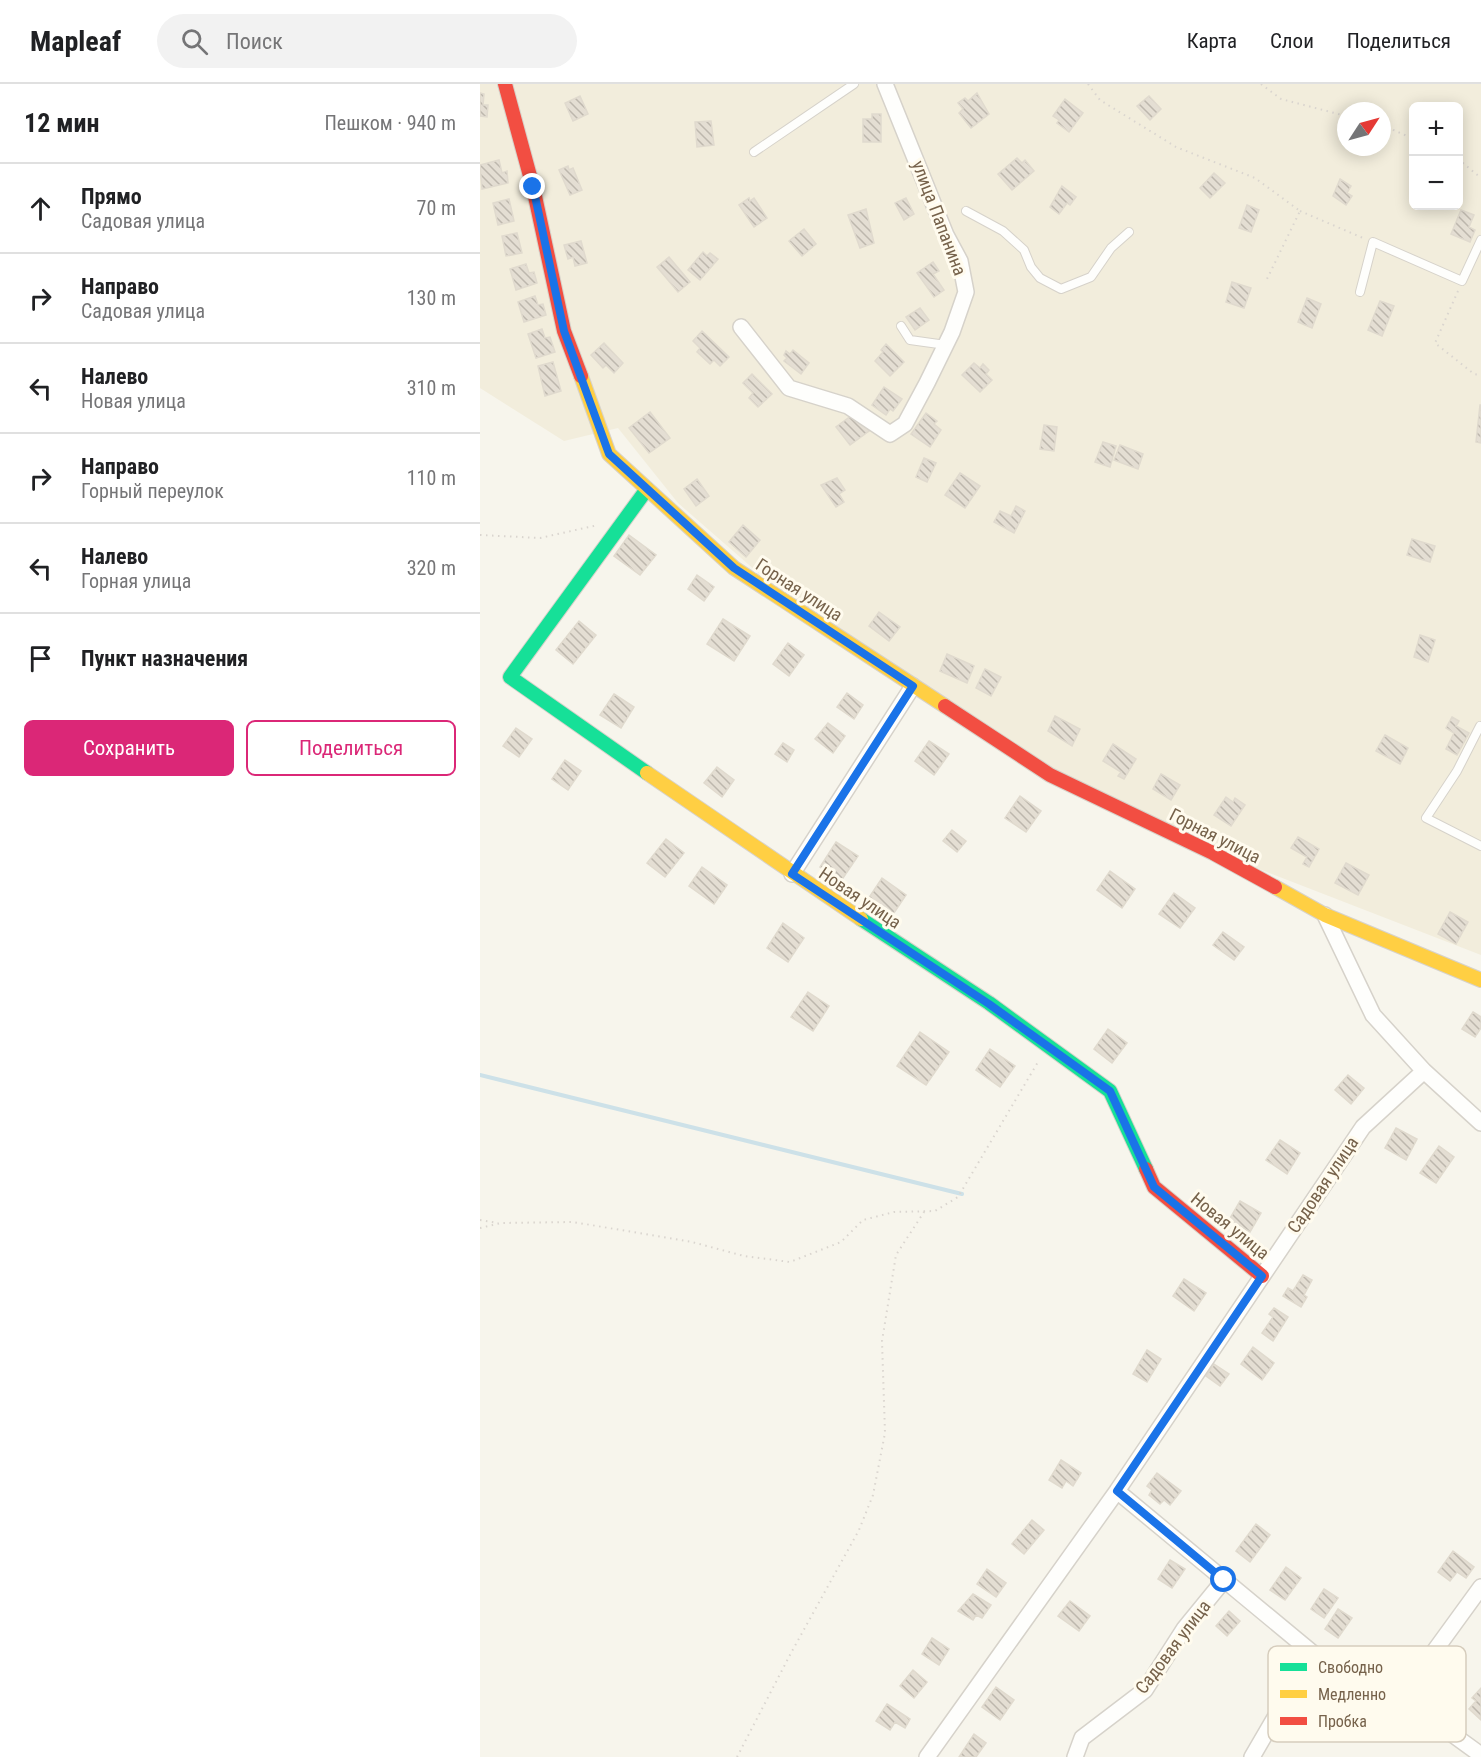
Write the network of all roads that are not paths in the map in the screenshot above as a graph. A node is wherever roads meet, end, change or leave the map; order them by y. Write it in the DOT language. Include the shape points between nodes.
graph roads {
  1 [pos="505,84"];
  2 [pos="854,84"];
  3 [pos="885,84"];
  4 [pos="754,152"];
  5 [pos="966,211"];
  6 [pos="1130,232"];
  7 [pos="1481,240"];
  8 [pos="1360,292"];
  9 [pos="741,327"];
  10 [pos="901,327"];
  11 [pos="946,345"];
  12 [pos="643,495"];
  13 [pos="913,686"];
  14 [pos="1480,726"];
  15 [pos="1481,846"];
  16 [pos="792,874"];
  17 [pos="1326,915"];
  18 [pos="1481,980"];
  19 [pos="1424,1071"];
  20 [pos="1481,1123"];
  21 [pos="1262,1276"];
  22 [pos="1117,1491"];
  23 [pos="1224,1580"];
  24 [pos="1481,1587"];
  25 [pos="1303,1646"];
  26 [pos="1438,1646"];
  27 [pos="1268,1728"];
  28 [pos="1463,1742"];
  29 [pos="1481,1755"];
  30 [pos="927,1757"];
  31 [pos="1075,1757"];
  32 [pos="1251,1757"];
  1 -- 12 [label="street, Горная улица" via="533,187 564,331 609,454"];
  2 -- 4 [label="lane"];
  3 -- 11 [label="street, улица Папанина" via="960,261 966,292"];
  5 -- 6 [label="lane" via="1003,231 1024,250 1040,278 1061,288 1091,277 1111,248"];
  7 -- 8 [label="lane" via="1462,281 1373,242"];
  9 -- 11 [label="street, улица Папанина" via="789,388 848,406 890,434 905,424"];
  10 -- 11 [label="lane" via="910,340"];
  12 -- 13 [label="street, Горная улица" via="734,568"];
  12 -- 16 [label="street, Новая улица" via="510,677"];
  13 -- 16 [label="street"];
  13 -- 17 [label="street, Горная улица" via="1050,776 1213,853"];
  14 -- 15 [label="lane" via="1426,818"];
  16 -- 21 [label="street, Новая улица" via="989,1004 1110,1091 1154,1187"];
  17 -- 18 [label="street, Горная улица"];
  17 -- 19 [label="street" via="1373,1015"];
  19 -- 20 [label="street"];
  19 -- 21 [label="street, Садовая улица" via="1363,1127"];
  21 -- 22 [label="street, Садовая улица"];
  22 -- 23 [label="street"];
  22 -- 30 [label="street, Садовая улица"];
  23 -- 25 [label="street"];
  23 -- 31 [label="street, Садовая улица" via="1184,1629 1145,1690 1082,1738"];
  24 -- 26 [label="street"];
  27 -- 32 [label="street"];
  28 -- 29 [label="street"];
}
